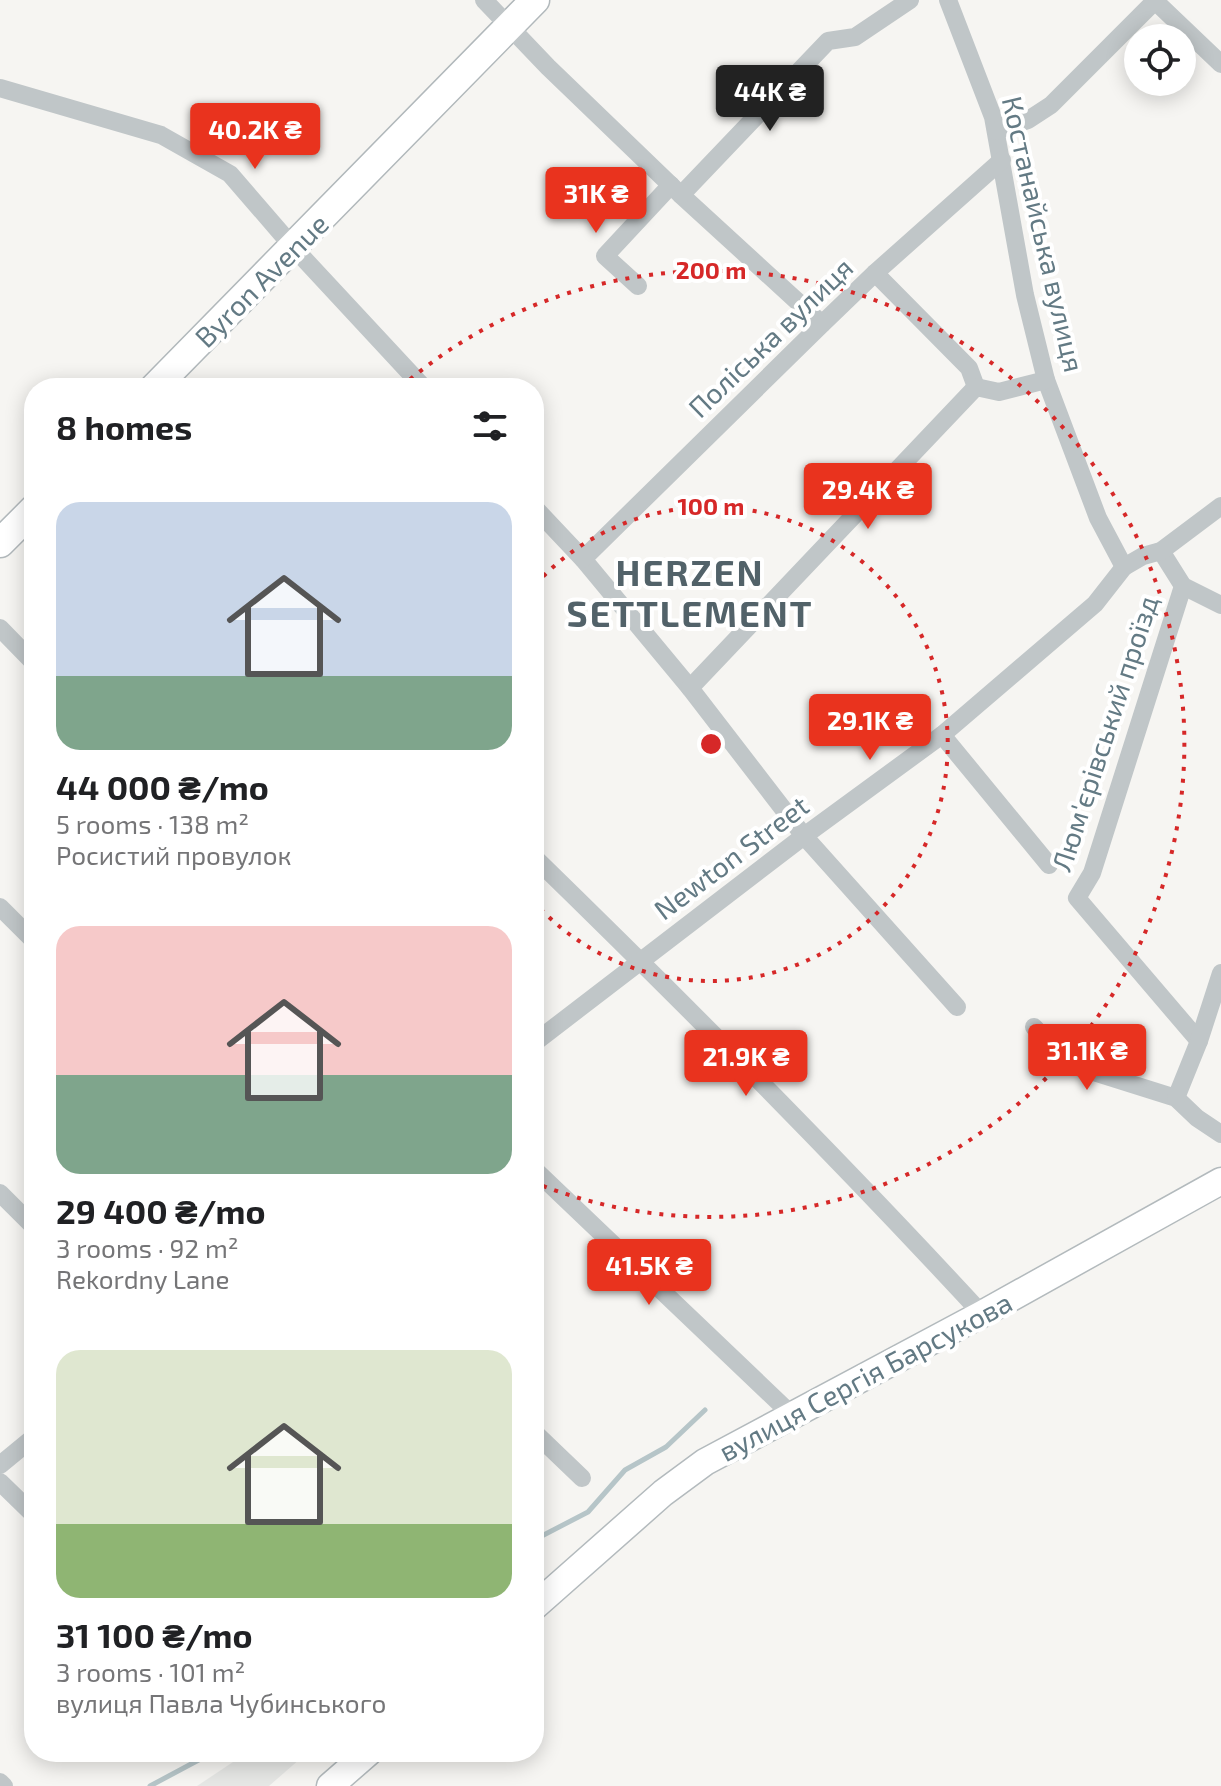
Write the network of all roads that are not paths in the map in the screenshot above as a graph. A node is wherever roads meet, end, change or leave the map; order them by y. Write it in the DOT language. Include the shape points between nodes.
graph roads {
  1 [pos="484,0"];
  2 [pos="535,0"];
  3 [pos="910,0"];
  4 [pos="948,0"];
  5 [pos="1156,0"];
  6 [pos="508,27"];
  7 [pos="1221,64"];
  8 [pos="0,88"];
  9 [pos="996,131"];
  10 [pos="1002,160"];
  11 [pos="676,190"];
  12 [pos="293,247"];
  13 [pos="875,273"];
  14 [pos="638,286"];
  15 [pos="822,324"];
  16 [pos="164,378"];
  17 [pos="415,378"];
  18 [pos="1046,380"];
  19 [pos="976,387"];
  20 [pos="1221,506"];
  21 [pos="544,518"];
  22 [pos="24,519"];
  23 [pos="0,543"];
  24 [pos="1161,551"];
  25 [pos="583,559"];
  26 [pos="1124,567"];
  27 [pos="1183,586"];
  28 [pos="1221,605"];
  29 [pos="0,628"];
  30 [pos="24,653"];
  31 [pos="690,688"];
  32 [pos="942,735"];
  33 [pos="804,836"];
  34 [pos="1049,865"];
  35 [pos="544,867"];
  36 [pos="0,907"];
  37 [pos="24,931"];
  38 [pos="640,960"];
  39 [pos="1221,973"];
  40 [pos="957,1007"];
  41 [pos="1034,1027"];
  42 [pos="544,1035"];
  43 [pos="1199,1041"];
  44 [pos="1176,1098"];
  45 [pos="1221,1134"];
  46 [pos="544,1179"];
  47 [pos="1221,1181"];
  48 [pos="0,1193"];
  49 [pos="24,1217"];
  50 [pos="982,1314"];
  51 [pos="792,1415"];
  52 [pos="544,1442"];
  53 [pos="24,1445"];
  54 [pos="0,1465"];
  55 [pos="582,1478"];
  56 [pos="0,1482"];
  57 [pos="24,1505"];
  58 [pos="544,1598"];
  59 [pos="358,1762"];
  60 [pos="330,1786"];
  1 -- 6 [label="street"];
  2 -- 6 [label="main road, Byron Avenue"];
  3 -- 11 [label="street" via="855,37 828,41"];
  4 -- 9 [label="street, Костанайська вулиця"];
  5 -- 7 [label="street"];
  5 -- 9 [label="street" via="1051,105"];
  6 -- 11 [label="street"];
  6 -- 12 [label="main road, Byron Avenue"];
  8 -- 12 [label="street" via="161,135 230,174"];
  9 -- 10 [label="street, Костанайська вулиця"];
  10 -- 13 [label="street, Поліська вулиця"];
  10 -- 18 [label="street, Костанайська вулиця"];
  11 -- 14 [label="street" via="605,256"];
  11 -- 15 [label="street"];
  12 -- 16 [label="main road, Byron Avenue"];
  12 -- 17 [label="street"];
  13 -- 15 [label="street, Поліська вулиця"];
  13 -- 19 [label="street" via="969,368"];
  15 -- 25 [label="street, Поліська вулиця"];
  18 -- 19 [label="street" via="999,392"];
  18 -- 26 [label="street, Костанайська вулиця" via="1098,518"];
  19 -- 31 [label="street"];
  20 -- 24 [label="street, Newton Street"];
  21 -- 25 [label="street"];
  22 -- 23 [label="main road"];
  24 -- 26 [label="street, Newton Street"];
  24 -- 27 [label="street"];
  25 -- 31 [label="street"];
  26 -- 32 [label="street, Newton Street" via="1095,604"];
  27 -- 28 [label="street"];
  27 -- 43 [label="street, Люм'єрівський проїзд" via="1092,873 1077,898"];
  29 -- 30 [label="street"];
  31 -- 33 [label="street"];
  32 -- 33 [label="street, Newton Street"];
  32 -- 34 [label="street"];
  33 -- 38 [label="street, Newton Street"];
  33 -- 40 [label="street"];
  35 -- 38 [label="street"];
  36 -- 37 [label="street"];
  38 -- 42 [label="street, Newton Street"];
  38 -- 50 [label="street"];
  39 -- 43 [label="street"];
  41 -- 44 [label="street" via="1068,1064"];
  43 -- 44 [label="street"];
  44 -- 45 [label="street"];
  46 -- 51 [label="street"];
  47 -- 50 [label="main road, вулиця Сергія Барсукова"];
  48 -- 49 [label="street"];
  50 -- 51 [label="main road, вулиця Сергія Барсукова"];
  51 -- 58 [label="main road, вулиця Сергія Барсукова" via="705,1462 663,1493"];
  52 -- 55 [label="street"];
  53 -- 54 [label="street"];
  56 -- 57 [label="street"];
  59 -- 60 [label="main road"];
}
